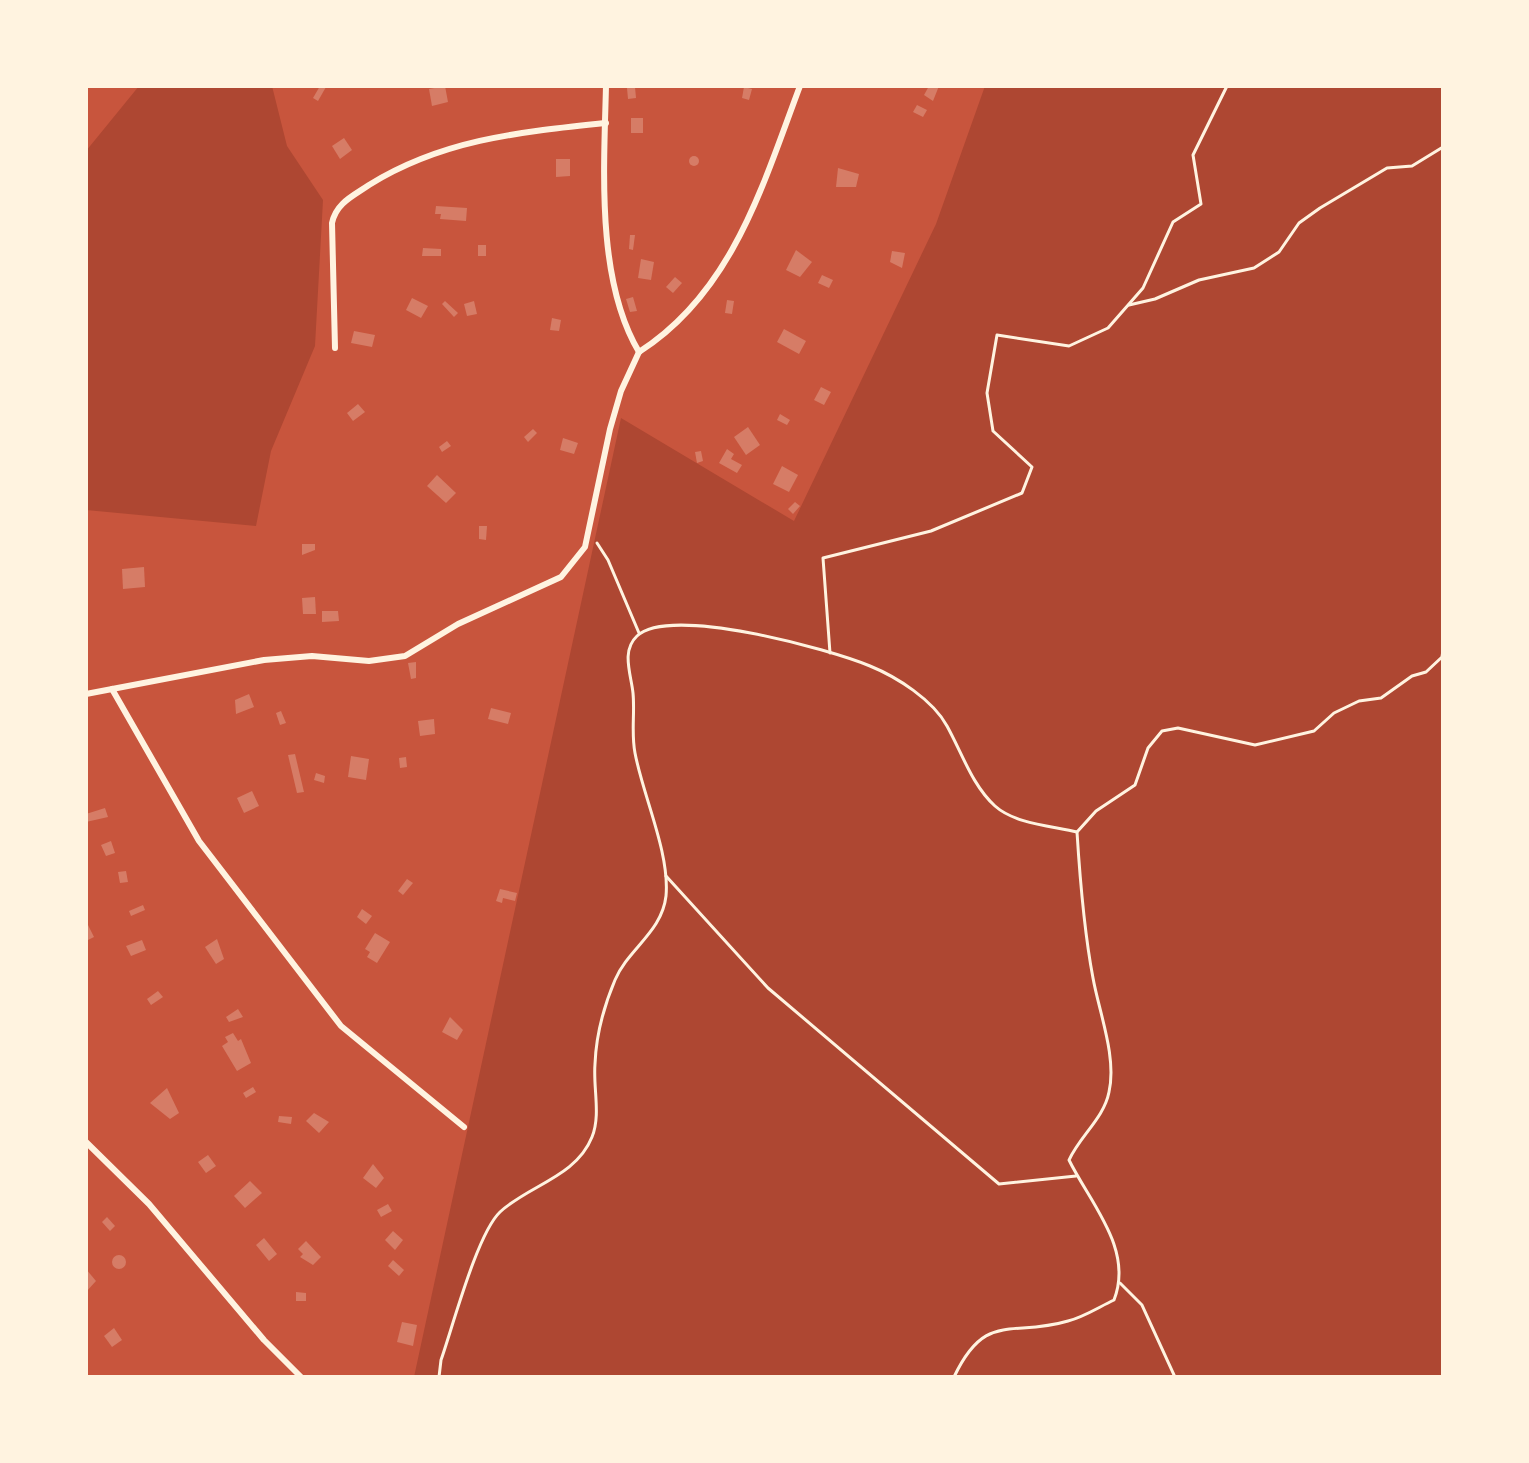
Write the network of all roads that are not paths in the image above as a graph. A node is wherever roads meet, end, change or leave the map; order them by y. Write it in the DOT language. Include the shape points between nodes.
graph roads {
  1 [pos="606,86"];
  2 [pos="800,86"];
  3 [pos="606,123"];
  4 [pos="335,348"];
  5 [pos="639,352"];
  6 [pos="112,689"];
  7 [pos="86,694"];
  8 [pos="464,1127"];
  9 [pos="86,1142"];
  10 [pos="301,1377"];
  1 -- 3 [label="street"];
  2 -- 5 [label="street" via="738,243 703,292 662,337"];
  3 -- 4 [label="street" via="485,137 426,154 337,207 332,223"];
  3 -- 5 [label="street" via="610,265 624,327"];
  5 -- 6 [label="street" via="610,429 590,532 580,558 561,577 458,624 405,656 264,660"];
  6 -- 7 [label="street"];
  6 -- 8 [label="street" via="199,841 341,1026"];
  9 -- 10 [label="street" via="149,1204"];
}
